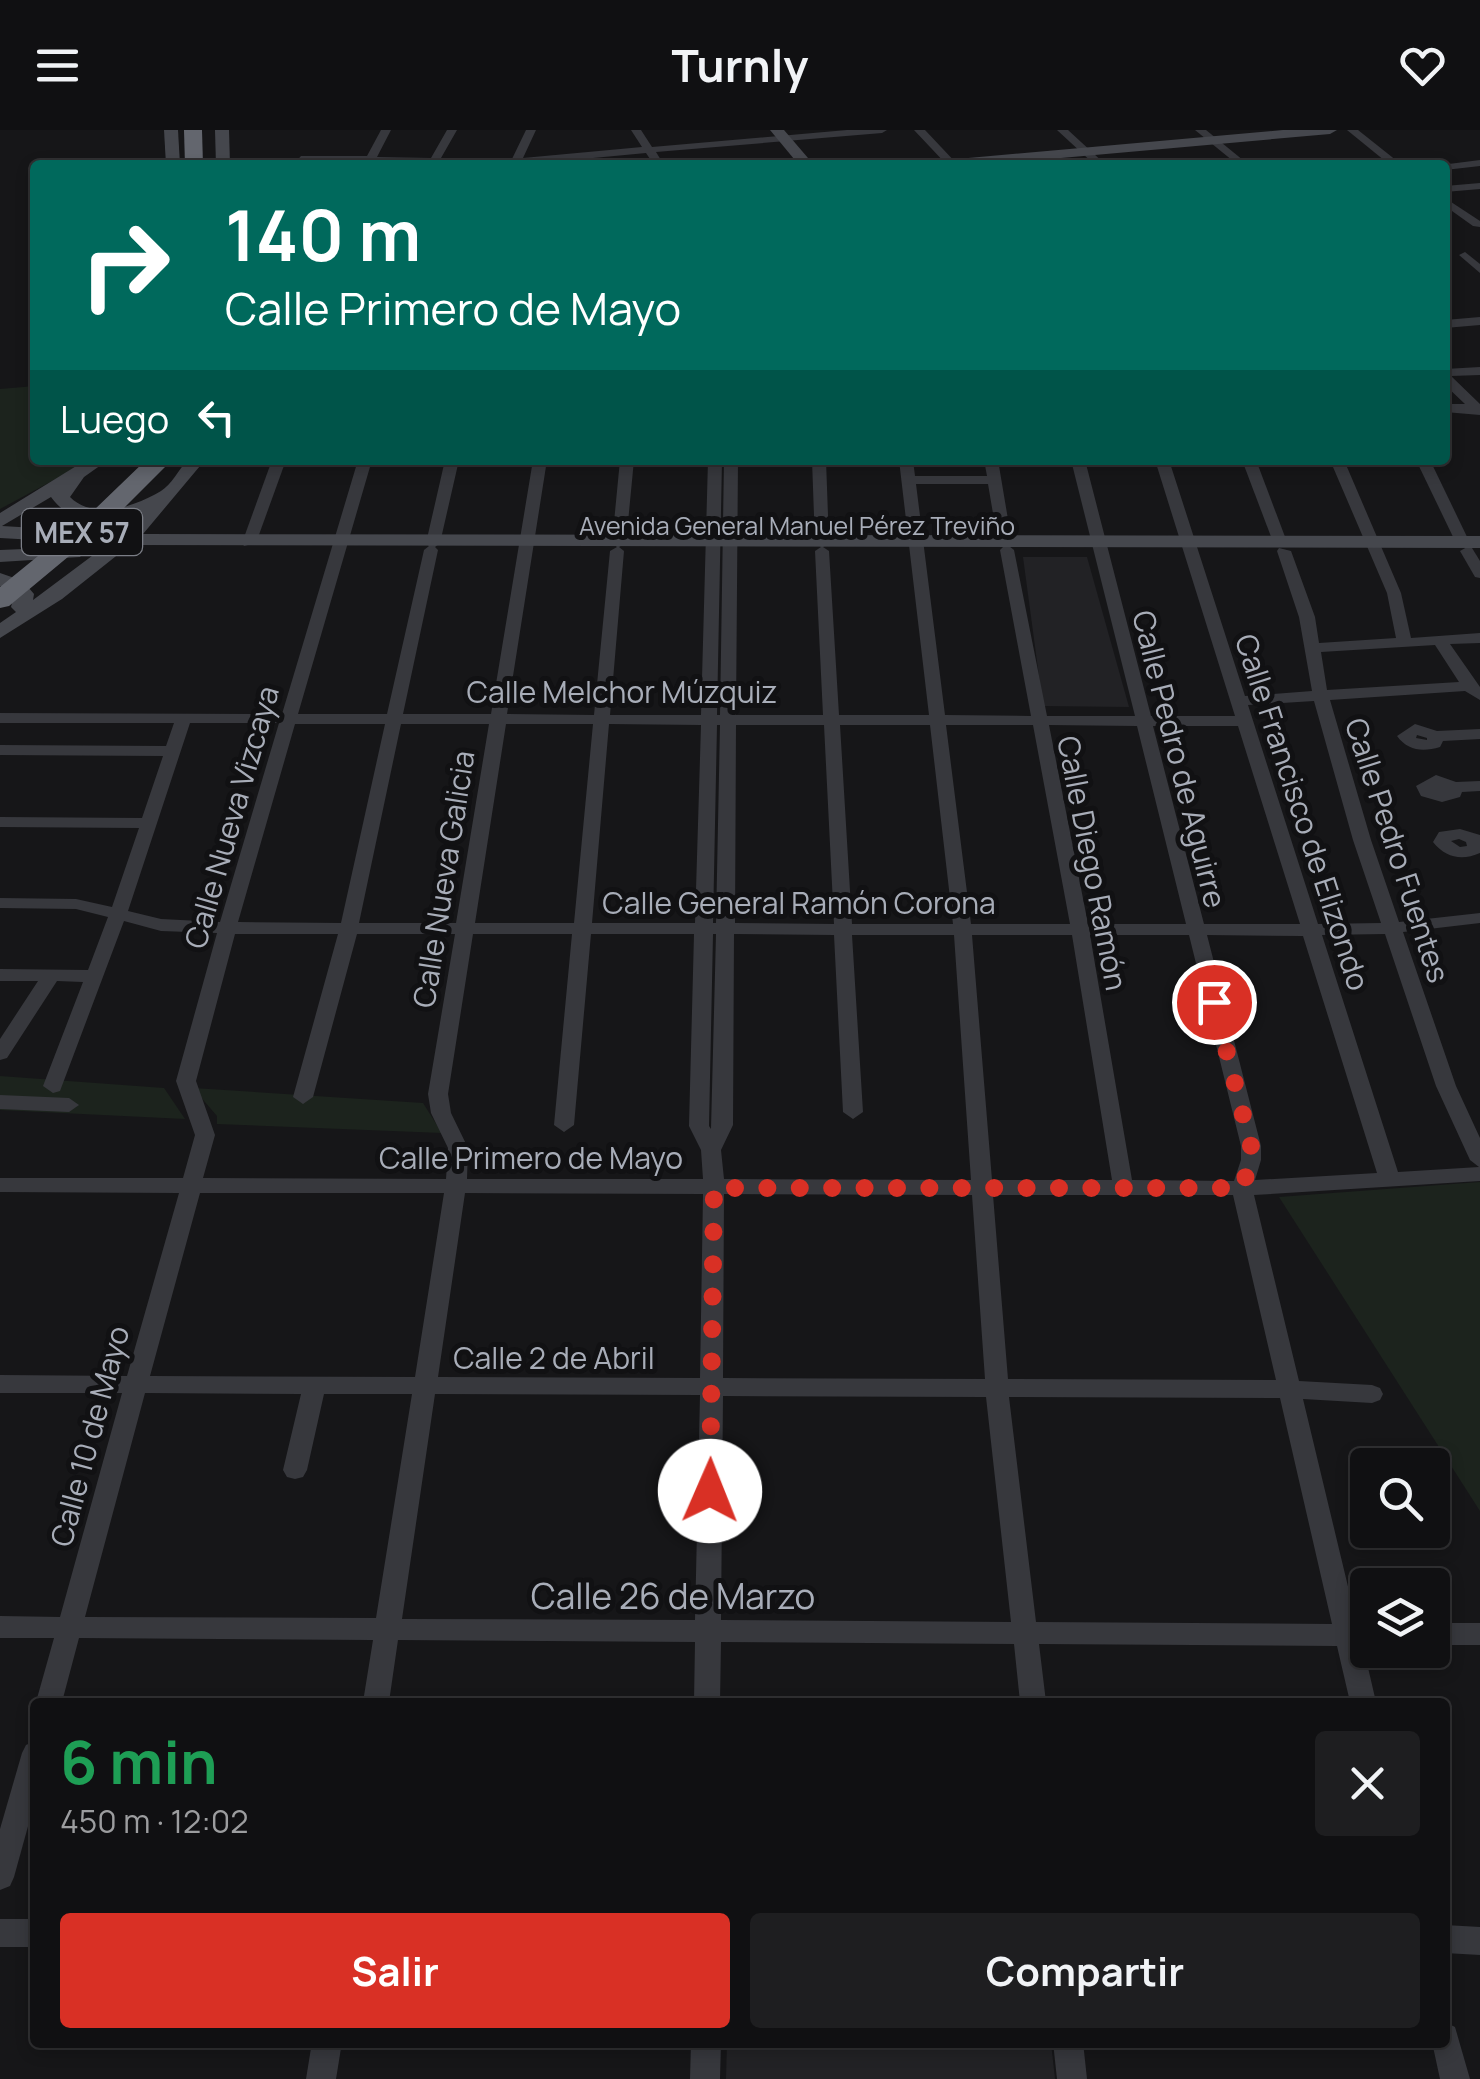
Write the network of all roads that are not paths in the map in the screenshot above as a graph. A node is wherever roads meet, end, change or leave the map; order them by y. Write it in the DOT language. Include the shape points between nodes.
graph roads {
  1 [pos="171,130"];
  2 [pos="193,130"];
  3 [pos="212,130"];
  4 [pos="222,130"];
  5 [pos="386,130"];
  6 [pos="452,130"];
  7 [pos="531,130"];
  8 [pos="636,130"];
  9 [pos="882,130"];
  10 [pos="918,130"];
  11 [pos="1062,130"];
  12 [pos="1200,130"];
  13 [pos="1330,130"];
  14 [pos="1352,130"];
  15 [pos="781,134"];
  16 [pos="1214,141"];
  17 [pos="649,150"];
  18 [pos="1086,151"];
  19 [pos="173,160"];
  20 [pos="194,160"];
  21 [pos="211,160"];
  22 [pos="223,160"];
  23 [pos="303,160"];
  24 [pos="337,160"];
  25 [pos="369,160"];
  26 [pos="435,160"];
  27 [pos="516,160"];
  28 [pos="546,160"];
  29 [pos="656,160"];
  30 [pos="803,160"];
  31 [pos="944,160"];
  32 [pos="990,160"];
  33 [pos="1095,160"];
  34 [pos="1238,160"];
  35 [pos="1391,160"];
  36 [pos="1480,163"];
  37 [pos="1450,166"];
  38 [pos="1478,187"];
  39 [pos="1450,190"];
  40 [pos="1450,205"];
  41 [pos="1477,224"];
  42 [pos="1465,255"];
  43 [pos="1480,270"];
  44 [pos="1463,325"];
  45 [pos="1480,342"];
  46 [pos="1480,371"];
  47 [pos="1450,375"];
  48 [pos="1450,381"];
  49 [pos="1450,408"];
  50 [pos="1479,409"];
  51 [pos="92,465"];
  52 [pos="134,465"];
  53 [pos="155,465"];
  54 [pos="192,465"];
  55 [pos="277,465"];
  56 [pos="363,465"];
  57 [pos="451,465"];
  58 [pos="539,465"];
  59 [pos="626,465"];
  60 [pos="714,465"];
  61 [pos="731,465"];
  62 [pos="819,465"];
  63 [pos="906,465"];
  64 [pos="993,465"];
  65 [pos="1079,465"];
  66 [pos="1163,465"];
  67 [pos="1251,465"];
  68 [pos="1339,465"];
  69 [pos="1426,465"];
  70 [pos="77,474"];
  71 [pos="908,480"];
  72 [pos="995,480"];
  73 [pos="174,489"];
  74 [pos="28,502"];
  75 [pos="0,511"];
  76 [pos="0,521"];
  77 [pos="146,522"];
  78 [pos="0,532"];
  79 [pos="172,542"];
  80 [pos="248,542"];
  81 [pos="121,546"];
  82 [pos="339,546"];
  83 [pos="432,546"];
  84 [pos="524,546"];
  85 [pos="915,546"];
  86 [pos="1006,546"];
  87 [pos="1099,546"];
  88 [pos="618,547"];
  89 [pos="721,547"];
  90 [pos="822,547"];
  91 [pos="1188,547"];
  92 [pos="1282,547"];
  93 [pos="1375,547"];
  94 [pos="1472,547"];
  95 [pos="5,554"];
  96 [pos="1480,574"];
  97 [pos="0,580"];
  98 [pos="0,600"];
  99 [pos="0,623"];
  100 [pos="0,632"];
  101 [pos="719,633"];
  102 [pos="1480,638"];
  103 [pos="1439,640"];
  104 [pos="1404,642"];
  105 [pos="1314,648"];
  106 [pos="1474,691"];
  107 [pos="1320,694"];
  108 [pos="1238,700"];
  109 [pos="0,718"];
  110 [pos="184,718"];
  111 [pos="288,718"];
  112 [pos="498,718"];
  113 [pos="708,718"];
  114 [pos="728,718"];
  115 [pos="832,718"];
  116 [pos="1036,718"];
  117 [pos="393,719"];
  118 [pos="603,719"];
  119 [pos="935,719"];
  120 [pos="1141,719"];
  121 [pos="1244,721"];
  122 [pos="1480,734"];
  123 [pos="1436,736"];
  124 [pos="0,750"];
  125 [pos="172,751"];
  126 [pos="1480,786"];
  127 [pos="1454,787"];
  128 [pos="727,818"];
  129 [pos="705,819"];
  130 [pos="0,822"];
  131 [pos="146,824"];
  132 [pos="0,903"];
  133 [pos="119,912"];
  134 [pos="1480,918"];
  135 [pos="227,928"];
  136 [pos="350,928"];
  137 [pos="1392,928"];
  138 [pos="466,929"];
  139 [pos="584,929"];
  140 [pos="702,929"];
  141 [pos="726,929"];
  142 [pos="1195,929"];
  143 [pos="843,930"];
  144 [pos="1080,930"];
  145 [pos="1312,930"];
  146 [pos="963,931"];
  147 [pos="0,975"];
  148 [pos="50,976"];
  149 [pos="94,976"];
  150 [pos="0,1054"];
  151 [pos="53,1086"];
  152 [pos="303,1097"];
  153 [pos="0,1102"];
  154 [pos="69,1105"];
  155 [pos="853,1112"];
  156 [pos="564,1125"];
  157 [pos="711,1150"];
  158 [pos="1480,1160"];
  159 [pos="1480,1174"];
  160 [pos="1390,1180"];
  161 [pos="0,1185"];
  162 [pos="456,1186"];
  163 [pos="1123,1186"];
  164 [pos="191,1188"];
  165 [pos="714,1188"];
  166 [pos="980,1188"];
  167 [pos="1242,1188"];
  168 [pos="0,1384"];
  169 [pos="136,1385"];
  170 [pos="315,1385"];
  171 [pos="424,1386"];
  172 [pos="712,1387"];
  173 [pos="996,1388"];
  174 [pos="1289,1388"];
  175 [pos="1372,1394"];
  176 [pos="295,1470"];
  177 [pos="1350,1610"];
  178 [pos="71,1626"];
  179 [pos="0,1627"];
  180 [pos="386,1630"];
  181 [pos="707,1630"];
  182 [pos="1026,1632"];
  183 [pos="1450,1634"];
  184 [pos="1480,1634"];
  185 [pos="1350,1635"];
  186 [pos="1360,1668"];
  187 [pos="50,1698"];
  188 [pos="377,1698"];
  189 [pos="707,1698"];
  190 [pos="1033,1698"];
  191 [pos="1363,1698"];
  192 [pos="30,1771"];
  193 [pos="0,1877"];
  194 [pos="0,1933"];
  195 [pos="30,1934"];
  196 [pos="1450,1940"];
  197 [pos="1480,1941"];
  198 [pos="326,2048"];
  199 [pos="706,2048"];
  200 [pos="1069,2048"];
  201 [pos="1448,2048"];
  202 [pos="321,2079"];
  203 [pos="705,2079"];
  204 [pos="1072,2079"];
  205 [pos="1455,2079"];
  1 -- 19 [label="main road"];
  2 -- 20 [label="highway"];
  3 -- 21 [label="highway"];
  4 -- 22 [label="main road"];
  5 -- 25 [label="street"];
  6 -- 26 [label="street"];
  7 -- 27 [label="street"];
  8 -- 17 [label="street"];
  9 -- 15 [label="street"];
  10 -- 31 [label="street"];
  11 -- 18 [label="street"];
  12 -- 16 [label="street"];
  13 -- 16 [label="main road"];
  14 -- 35 [label="street"];
  15 -- 17 [label="street"];
  15 -- 30 [label="main road"];
  16 -- 18 [label="main road"];
  16 -- 34 [label="street"];
  17 -- 28 [label="street"];
  17 -- 29 [label="street"];
  18 -- 32 [label="main road"];
  18 -- 33 [label="street"];
  23 -- 24 [label="street"];
  36 -- 37 [label="street"];
  38 -- 39 [label="street"];
  40 -- 41 [label="street"];
  42 -- 43 [label="street"];
  44 -- 45 [label="street"];
  46 -- 47 [label="street"];
  48 -- 50 [label="street"];
  49 -- 50 [label="street"];
  51 -- 70 [label="main road"];
  52 -- 97 [label="highway, MEX 57"];
  53 -- 98 [label="highway, MEX 57"];
  54 -- 73 [label="main road"];
  55 -- 80 [label="street"];
  56 -- 82 [label="street, Calle Nueva Vizcaya"];
  57 -- 83 [label="street"];
  58 -- 84 [label="street, Calle Nueva Galicia"];
  59 -- 88 [label="street"];
  60 -- 89 [label="street"];
  61 -- 89 [label="street"];
  62 -- 90 [label="street"];
  63 -- 71 [label="street"];
  64 -- 72 [label="street, Calle Diego Ramón"];
  65 -- 87 [label="street, Calle Pedro de Aguirre"];
  66 -- 91 [label="street, Calle Francisco de Elizondo"];
  67 -- 92 [label="street, Calle Pedro Fuentes"];
  68 -- 93 [label="street"];
  69 -- 94 [label="street"];
  70 -- 73 [label="main road" via="60,498 78,511 132,511"];
  70 -- 74 [label="main road"];
  71 -- 72 [label="street"];
  71 -- 85 [label="street"];
  72 -- 86 [label="street, Calle Diego Ramón"];
  73 -- 77 [label="main road"];
  74 -- 75 [label="main road"];
  74 -- 76 [label="main road"];
  77 -- 79 [label="main road" via="150,534"];
  77 -- 81 [label="main road"];
  78 -- 81 [label="main road"];
  79 -- 80 [label="main road, Avenida General Manuel Pérez Treviño"];
  79 -- 81 [label="main road, Avenida General Manuel Pérez Treviño"];
  80 -- 82 [label="main road, Avenida General Manuel Pérez Treviño"];
  81 -- 82 [label="main road, Avenida General Manuel Pérez Treviño"];
  81 -- 95 [label="main road"];
  81 -- 100 [label="main road"];
  82 -- 83 [label="main road, Avenida General Manuel Pérez Treviño"];
  82 -- 111 [label="street, Calle Nueva Vizcaya"];
  83 -- 84 [label="main road, Avenida General Manuel Pérez Treviño"];
  83 -- 117 [label="street"];
  84 -- 88 [label="main road, Avenida General Manuel Pérez Treviño"];
  84 -- 112 [label="street, Calle Nueva Galicia"];
  85 -- 86 [label="main road, Avenida General Manuel Pérez Treviño"];
  85 -- 90 [label="main road, Avenida General Manuel Pérez Treviño"];
  85 -- 119 [label="street"];
  86 -- 87 [label="main road, Avenida General Manuel Pérez Treviño"];
  86 -- 116 [label="street, Calle Diego Ramón"];
  87 -- 91 [label="main road, Avenida General Manuel Pérez Treviño"];
  87 -- 120 [label="street, Calle Pedro de Aguirre"];
  88 -- 89 [label="main road, Avenida General Manuel Pérez Treviño"];
  88 -- 118 [label="street"];
  89 -- 90 [label="main road, Avenida General Manuel Pérez Treviño"];
  89 -- 101 [label="street"];
  90 -- 115 [label="street"];
  91 -- 92 [label="main road, Avenida General Manuel Pérez Treviño"];
  91 -- 108 [label="street, Calle Francisco de Elizondo"];
  92 -- 93 [label="main road, Avenida General Manuel Pérez Treviño"];
  92 -- 105 [label="street, Calle Pedro Fuentes"];
  93 -- 94 [label="main road, Avenida General Manuel Pérez Treviño"];
  93 -- 104 [label="street" via="1399,606"];
  94 -- 96 [label="street"];
  97 -- 99 [label="main road" via="16,585 25,601"];
  101 -- 113 [label="street"];
  101 -- 114 [label="street"];
  102 -- 103 [label="street"];
  103 -- 104 [label="street"];
  103 -- 106 [label="street"];
  104 -- 105 [label="street"];
  105 -- 107 [label="street, Calle Pedro Fuentes"];
  106 -- 107 [label="street"];
  107 -- 108 [label="street"];
  107 -- 137 [label="street, Calle Pedro Fuentes"];
  108 -- 121 [label="street, Calle Francisco de Elizondo"];
  109 -- 110 [label="street, Calle Melchor Múzquiz"];
  110 -- 111 [label="street, Calle Melchor Múzquiz"];
  110 -- 125 [label="street"];
  111 -- 117 [label="street, Calle Melchor Múzquiz"];
  111 -- 135 [label="street, Calle Nueva Vizcaya"];
  112 -- 117 [label="street, Calle Melchor Múzquiz"];
  112 -- 118 [label="street, Calle Melchor Múzquiz"];
  112 -- 138 [label="street, Calle Nueva Galicia"];
  113 -- 114 [label="street, Calle Melchor Múzquiz"];
  113 -- 118 [label="street, Calle Melchor Múzquiz"];
  113 -- 129 [label="street"];
  114 -- 115 [label="street, Calle Melchor Múzquiz"];
  114 -- 128 [label="street"];
  115 -- 119 [label="street, Calle Melchor Múzquiz"];
  115 -- 143 [label="street"];
  116 -- 119 [label="street, Calle Melchor Múzquiz"];
  116 -- 120 [label="street, Calle Melchor Múzquiz"];
  116 -- 144 [label="street, Calle Diego Ramón"];
  117 -- 136 [label="street"];
  118 -- 139 [label="street"];
  119 -- 146 [label="street"];
  120 -- 121 [label="street, Calle Melchor Múzquiz"];
  120 -- 142 [label="street, Calle Pedro de Aguirre"];
  121 -- 145 [label="street, Calle Francisco de Elizondo"];
  122 -- 123 [label="street"];
  124 -- 125 [label="street"];
  125 -- 131 [label="street"];
  126 -- 127 [label="street"];
  128 -- 129 [label="street"];
  128 -- 141 [label="street"];
  129 -- 140 [label="street"];
  130 -- 131 [label="street"];
  131 -- 133 [label="street"];
  132 -- 133 [label="street, Calle General Ramón Corona"];
  133 -- 135 [label="street, Calle General Ramón Corona" via="161,925"];
  133 -- 149 [label="street"];
  134 -- 137 [label="street, Calle General Ramón Corona"];
  135 -- 136 [label="street, Calle General Ramón Corona"];
  135 -- 164 [label="street, Calle Nueva Vizcaya" via="186,1081 204,1126"];
  136 -- 138 [label="street, Calle General Ramón Corona"];
  136 -- 152 [label="street"];
  137 -- 145 [label="street, Calle General Ramón Corona"];
  137 -- 158 [label="street, Calle Pedro Fuentes" via="1446,1086"];
  138 -- 139 [label="street, Calle General Ramón Corona"];
  138 -- 162 [label="street, Calle Nueva Galicia" via="438,1094 458,1148"];
  139 -- 140 [label="street, Calle General Ramón Corona"];
  139 -- 156 [label="street"];
  140 -- 141 [label="street, Calle General Ramón Corona"];
  140 -- 157 [label="street" via="699,1126"];
  141 -- 143 [label="street, Calle General Ramón Corona"];
  141 -- 157 [label="street" via="723,1126"];
  142 -- 144 [label="street, Calle General Ramón Corona"];
  142 -- 145 [label="street, Calle General Ramón Corona"];
  142 -- 167 [label="street, Calle Pedro de Aguirre" via="1251,1146"];
  143 -- 146 [label="street, Calle General Ramón Corona"];
  143 -- 155 [label="street"];
  144 -- 146 [label="street, Calle General Ramón Corona"];
  144 -- 163 [label="street, Calle Diego Ramón"];
  145 -- 160 [label="street, Calle Francisco de Elizondo"];
  146 -- 166 [label="street"];
  147 -- 148 [label="street"];
  148 -- 149 [label="street"];
  148 -- 150 [label="street"];
  149 -- 151 [label="street"];
  153 -- 154 [label="street"];
  157 -- 165 [label="street"];
  159 -- 160 [label="street, Calle Primero de Mayo"];
  160 -- 167 [label="street, Calle Primero de Mayo"];
  161 -- 164 [label="street, Calle Primero de Mayo"];
  162 -- 164 [label="street, Calle Primero de Mayo"];
  162 -- 165 [label="street, Calle Primero de Mayo"];
  162 -- 171 [label="street, Calle Nueva Galicia"];
  163 -- 166 [label="street, Calle Primero de Mayo"];
  163 -- 167 [label="street, Calle Primero de Mayo"];
  164 -- 169 [label="street, Calle 10 de Mayo"];
  165 -- 166 [label="street, Calle Primero de Mayo"];
  165 -- 172 [label="street"];
  166 -- 173 [label="street"];
  167 -- 174 [label="street"];
  168 -- 169 [label="street, Calle 2 de Abril"];
  169 -- 170 [label="street, Calle 2 de Abril"];
  169 -- 178 [label="street, Calle 10 de Mayo"];
  170 -- 171 [label="street, Calle 2 de Abril"];
  170 -- 176 [label="street"];
  171 -- 172 [label="street, Calle 2 de Abril"];
  171 -- 180 [label="street, Calle Nueva Galicia"];
  172 -- 173 [label="street, Calle 2 de Abril"];
  172 -- 181 [label="street"];
  173 -- 174 [label="street, Calle 2 de Abril"];
  173 -- 182 [label="street"];
  174 -- 175 [label="street, Calle 2 de Abril"];
  174 -- 177 [label="street"];
  178 -- 179 [label="street, Calle 26 de Marzo"];
  178 -- 180 [label="street, Calle 26 de Marzo"];
  178 -- 187 [label="street, Calle 10 de Mayo"];
  180 -- 181 [label="street, Calle 26 de Marzo"];
  180 -- 188 [label="street, Calle Nueva Galicia"];
  181 -- 182 [label="street, Calle 26 de Marzo"];
  181 -- 189 [label="street"];
  182 -- 185 [label="street, Calle 26 de Marzo"];
  182 -- 190 [label="street"];
  183 -- 184 [label="street"];
  186 -- 191 [label="street"];
  192 -- 193 [label="street"];
  194 -- 195 [label="street"];
  196 -- 197 [label="street"];
  198 -- 202 [label="street"];
  199 -- 203 [label="street"];
  200 -- 204 [label="street"];
  201 -- 205 [label="street"];
}
